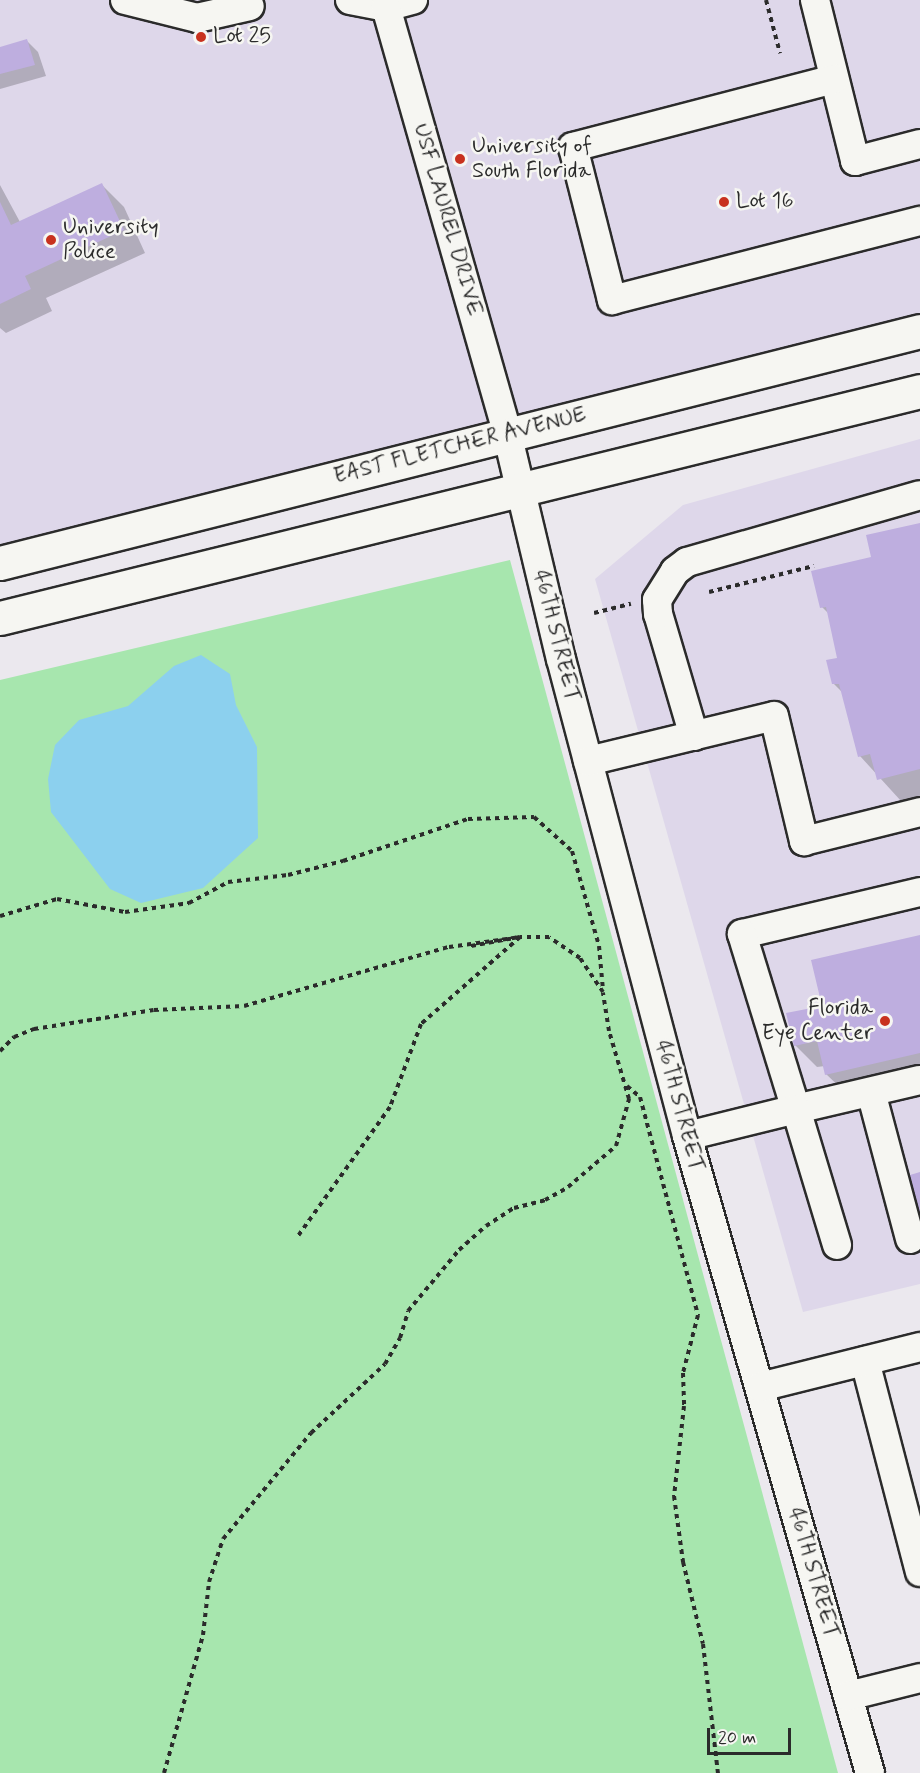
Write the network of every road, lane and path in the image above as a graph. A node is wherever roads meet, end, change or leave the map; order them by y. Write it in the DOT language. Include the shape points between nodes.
graph roads {
  1 [pos="125,0"];
  2 [pos="350,0"];
  3 [pos="766,0"];
  4 [pos="815,0"];
  5 [pos="400,4"];
  6 [pos="250,6"];
  7 [pos="780,53"];
  8 [pos="834,79"];
  9 [pos="920,144"];
  10 [pos="920,221"];
  11 [pos="920,331"];
  12 [pos="920,391"];
  13 [pos="507,434"];
  14 [pos="521,492"];
  15 [pos="920,495"];
  16 [pos="0,563"];
  17 [pos="814,566"];
  18 [pos="709,592"];
  19 [pos="638,603"];
  20 [pos="594,613"];
  21 [pos="0,618"];
  22 [pos="694,736"];
  23 [pos="588,761"];
  24 [pos="920,812"];
  25 [pos="920,892"];
  26 [pos="0,916"];
  27 [pos="520,937"];
  28 [pos="471,946"];
  29 [pos="603,993"];
  30 [pos="0,1051"];
  31 [pos="920,1080"];
  32 [pos="626,1085"];
  33 [pos="871,1092"];
  34 [pos="796,1109"];
  35 [pos="687,1136"];
  36 [pos="298,1236"];
  37 [pos="910,1239"];
  38 [pos="837,1245"];
  39 [pos="920,1347"];
  40 [pos="865,1361"];
  41 [pos="760,1387"];
  42 [pos="920,1572"];
  43 [pos="920,1678"];
  44 [pos="848,1696"];
  45 [pos="164,1773"];
  46 [pos="718,1773"];
  47 [pos="870,1773"];
  1 -- 6 [label="street" via="197,18"];
  2 -- 5 [label="street, USF LAUREL DRIVE"];
  3 -- 7 [label="path"];
  4 -- 8 [label="street"];
  5 -- 13 [label="street, USF LAUREL DRIVE"];
  8 -- 9 [label="street" via="855,161"];
  8 -- 10 [label="street" via="573,147 612,300"];
  11 -- 13 [label="main road, EAST FLETCHER AVENUE"];
  12 -- 14 [label="main road"];
  13 -- 14 [label="street, 46TH STREET"];
  13 -- 16 [label="main road, EAST FLETCHER AVENUE"];
  14 -- 21 [label="main road"];
  14 -- 23 [label="street, 46TH STREET"];
  15 -- 22 [label="street" via="687,562 675,571 657,600 658,614"];
  17 -- 18 [label="path"];
  19 -- 20 [label="path"];
  22 -- 23 [label="street"];
  22 -- 24 [label="street" via="774,716 804,841"];
  23 -- 35 [label="street, 46TH STREET"];
  25 -- 34 [label="street" via="742,934"];
  26 -- 29 [label="path" via="57,899 126,912 189,903 228,882 288,875 344,861 468,819 534,817 572,851 599,946"];
  27 -- 28 [label="path"];
  27 -- 29 [label="path" via="549,937 580,958"];
  27 -- 30 [label="path" via="449,947 244,1006 154,1010 34,1029 15,1037"];
  27 -- 36 [label="path" via="421,1024 390,1107 315,1218"];
  29 -- 32 [label="path" via="609,1031"];
  31 -- 33 [label="street"];
  32 -- 45 [label="path" via="629,1099 616,1146 568,1187 545,1200 514,1208 459,1250 408,1311 400,1338 385,1364 310,1433 224,1539 209,1582 203,1635"];
  32 -- 46 [label="path" via="640,1097 698,1315 683,1373 684,1406 674,1496 683,1562 703,1644"];
  33 -- 34 [label="street"];
  33 -- 37 [label="street"];
  34 -- 35 [label="street"];
  34 -- 38 [label="street"];
  35 -- 41 [label="street, 46TH STREET"];
  39 -- 40 [label="street"];
  40 -- 41 [label="street"];
  40 -- 42 [label="street"];
  41 -- 44 [label="street, 46TH STREET"];
  43 -- 44 [label="street"];
  44 -- 47 [label="street, 46TH STREET"];
}
